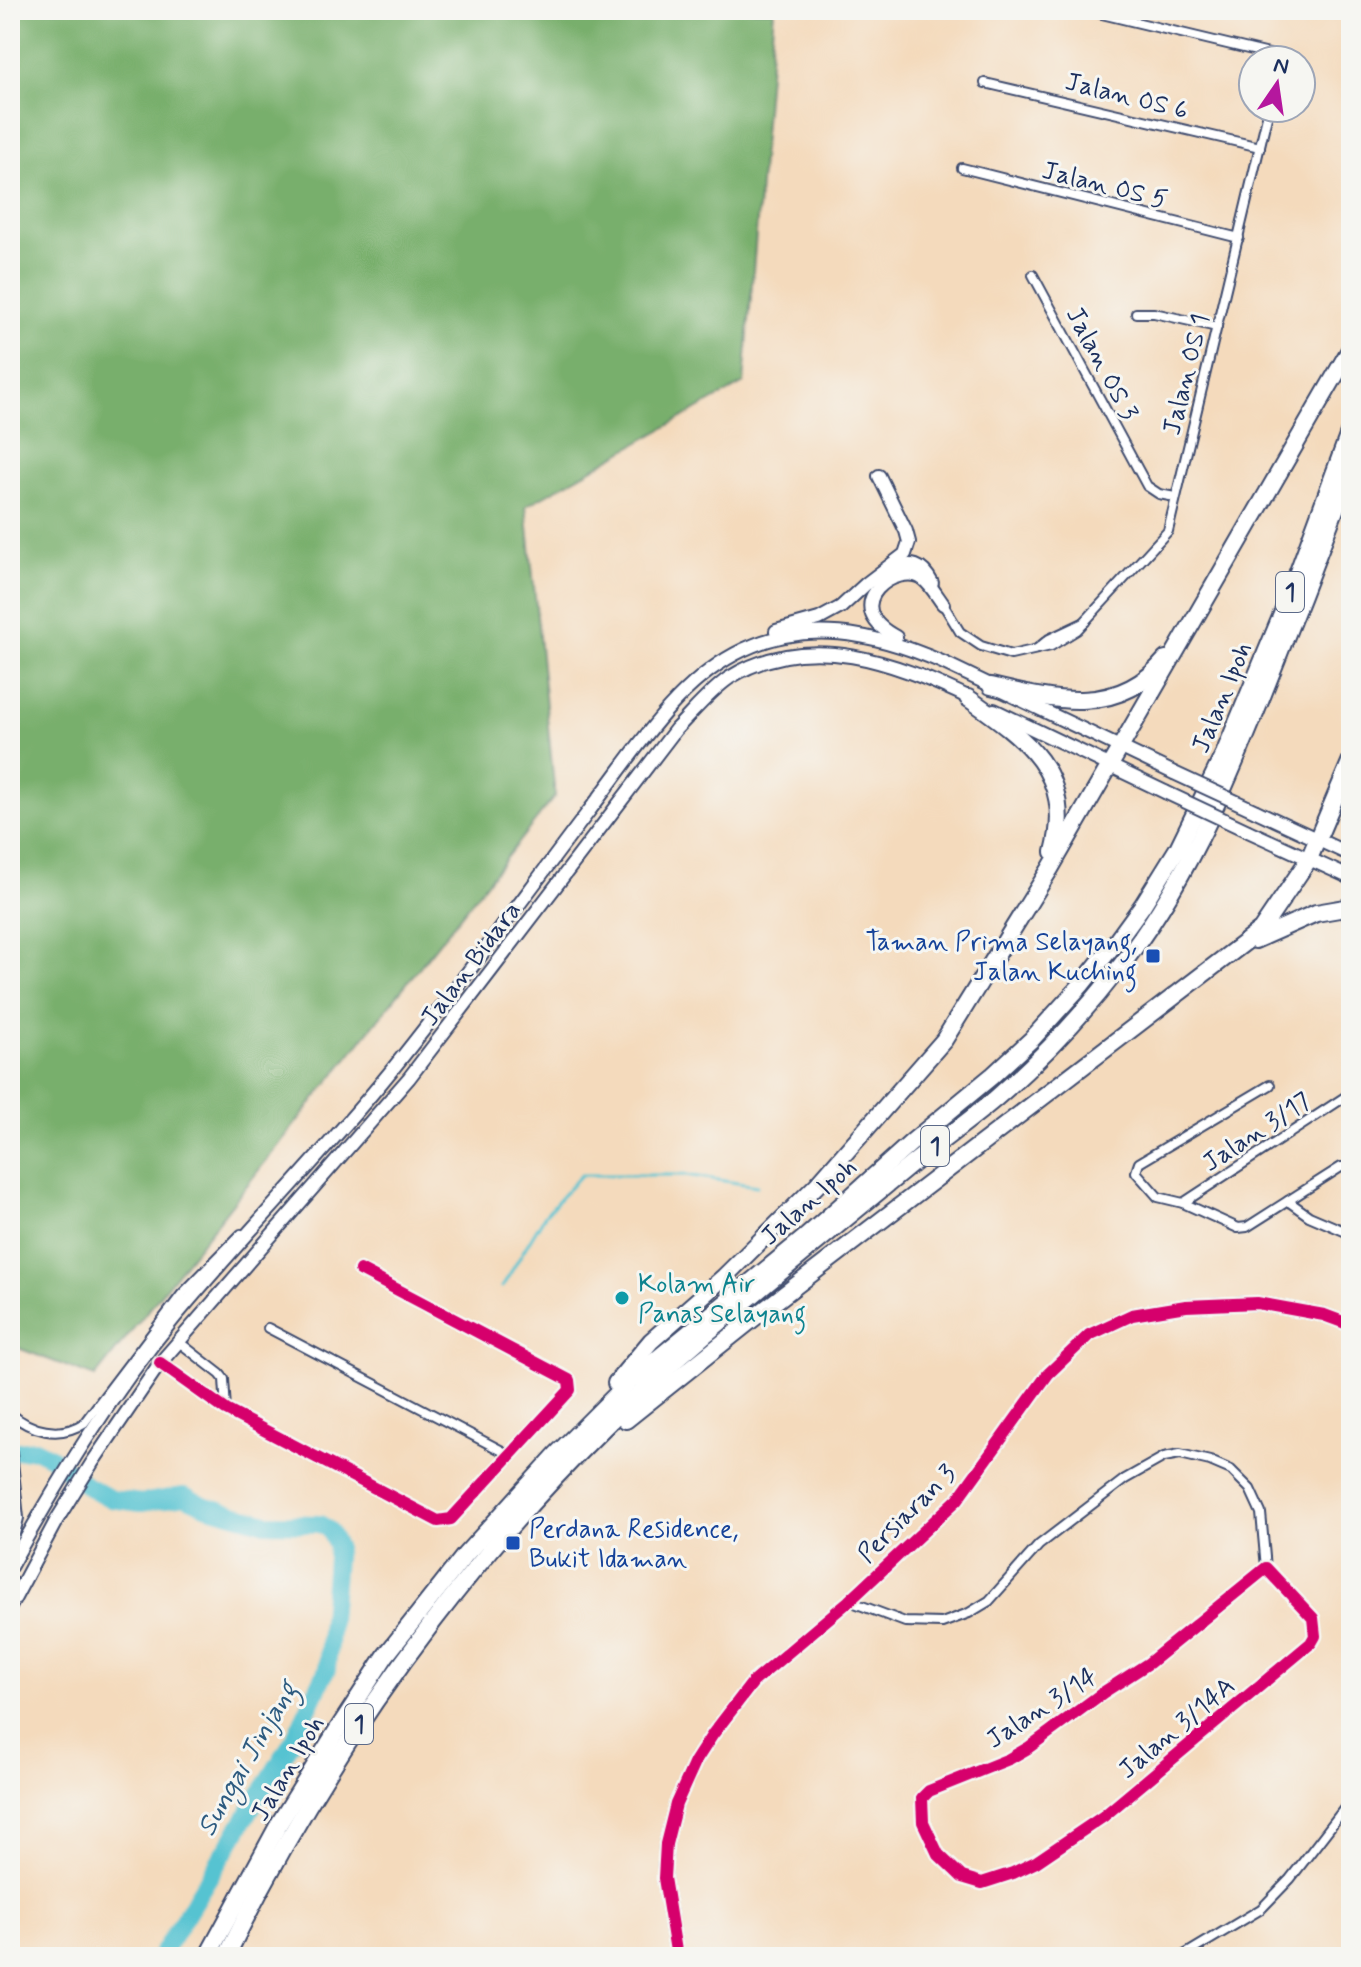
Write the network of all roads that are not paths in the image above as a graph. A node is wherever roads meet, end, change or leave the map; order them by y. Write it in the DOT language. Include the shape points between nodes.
graph roads {
  1 [pos="1085,10"];
  2 [pos="1237,46"];
  3 [pos="985,83"];
  4 [pos="1265,124"];
  5 [pos="1260,147"];
  6 [pos="962,168"];
  7 [pos="1239,238"];
  8 [pos="1033,275"];
  9 [pos="1136,313"];
  10 [pos="1217,327"];
  11 [pos="1351,348"];
  12 [pos="1351,428"];
  13 [pos="1351,468"];
  14 [pos="879,476"];
  15 [pos="1175,497"];
  16 [pos="882,572"];
  17 [pos="943,604"];
  18 [pos="1203,608"];
  19 [pos="942,662"];
  20 [pos="991,686"];
  21 [pos="968,698"];
  22 [pos="664,714"];
  23 [pos="1120,749"];
  24 [pos="1351,760"];
  25 [pos="1109,767"];
  26 [pos="1318,839"];
  27 [pos="1351,855"];
  28 [pos="1309,859"];
  29 [pos="1050,869"];
  30 [pos="1351,878"];
  31 [pos="1351,907"];
  32 [pos="1246,944"];
  33 [pos="1270,1085"];
  34 [pos="1349,1096"];
  35 [pos="1351,1167"];
  36 [pos="1288,1201"];
  37 [pos="1183,1203"];
  38 [pos="269,1209"];
  39 [pos="1351,1234"];
  40 [pos="360,1270"];
  41 [pos="1351,1325"];
  42 [pos="268,1328"];
  43 [pos="179,1342"];
  44 [pos="160,1363"];
  45 [pos="226,1410"];
  46 [pos="10,1413"];
  47 [pos="586,1424"];
  48 [pos="90,1432"];
  49 [pos="11,1436"];
  50 [pos="510,1455"];
  51 [pos="559,1473"];
  52 [pos="10,1554"];
  53 [pos="10,1567"];
  54 [pos="1266,1568"];
  55 [pos="849,1601"];
  56 [pos="10,1607"];
  57 [pos="1351,1800"];
  58 [pos="982,1883"];
  59 [pos="207,1957"];
  60 [pos="226,1957"];
  61 [pos="677,1957"];
  62 [pos="1181,1957"];
  1 -- 2 [label="street"];
  3 -- 5 [label="street, Jalan OS 6"];
  4 -- 5 [label="street, Jalan OS 1"];
  5 -- 7 [label="street, Jalan OS 1"];
  6 -- 7 [label="street, Jalan OS 5"];
  7 -- 10 [label="street, Jalan OS 1"];
  8 -- 15 [label="street, Jalan OS 3" via="1147,486"];
  9 -- 10 [label="street"];
  10 -- 15 [label="street, Jalan OS 1"];
  11 -- 18 [label="highway"];
  12 -- 47 [label="highway, Jalan Ipoh / 1" via="1224,754 1178,848 1118,939 1012,1058 649,1364"];
  13 -- 51 [label="highway, Jalan Ipoh / 1" via="1217,807 1187,865 1121,966 1080,1016 992,1102 704,1336"];
  14 -- 16 [label="main road" via="909,542 901,559"];
  15 -- 17 [label="street, Jalan OS 1" via="1168,531 1065,638 1011,655 981,646 960,632"];
  16 -- 17 [label="main road" via="919,566"];
  16 -- 22 [label="main road" via="830,614 721,653 693,677"];
  17 -- 19 [label="main road" via="923,579 906,574 881,586 870,607 882,630"];
  18 -- 20 [label="highway" via="1158,668 1127,691 1060,700"];
  18 -- 23 [label="highway"];
  19 -- 20 [label="main road, Jalan Bidara"];
  19 -- 22 [label="main road, Jalan Bidara" via="866,635 787,635 720,663"];
  20 -- 23 [label="main road, Jalan Bidara"];
  21 -- 25 [label="main road, Jalan Bidara"];
  21 -- 29 [label="highway" via="1028,743 1049,775 1060,819"];
  21 -- 43 [label="main road, Jalan Bidara" via="900,668 841,653 766,660 712,692 676,729 409,1078"];
  22 -- 38 [label="main road, Jalan Bidara" via="390,1072"];
  23 -- 25 [label="highway"];
  23 -- 26 [label="main road, Jalan Bidara, bridge"];
  24 -- 26 [label="highway"];
  25 -- 28 [label="main road, Jalan Bidara, bridge"];
  25 -- 29 [label="highway"];
  26 -- 27 [label="main road, Jalan Bidara"];
  26 -- 28 [label="highway"];
  28 -- 30 [label="main road, Jalan Bidara"];
  28 -- 32 [label="highway"];
  29 -- 47 [label="highway" via="944,1040 817,1185 651,1341"];
  31 -- 32 [label="highway" via="1316,913"];
  32 -- 51 [label="highway" via="764,1310"];
  33 -- 37 [label="street" via="1136,1167 1158,1197"];
  34 -- 37 [label="street, Jalan 3/17"];
  35 -- 36 [label="street" via="1341,1167"];
  36 -- 37 [label="street" via="1238,1228"];
  36 -- 39 [label="street"];
  38 -- 46 [label="street" via="182,1294 84,1423 66,1430 34,1430"];
  38 -- 48 [label="main road, Jalan Bidara" via="173,1320"];
  40 -- 50 [label="street" via="569,1380 570,1390"];
  41 -- 55 [label="main road, Persiaran 3" via="1257,1303 1132,1315 1089,1335 1048,1374 958,1499"];
  42 -- 50 [label="street"];
  43 -- 44 [label="main road, Jalan Bidara"];
  43 -- 45 [label="street" via="224,1379"];
  43 -- 48 [label="main road" via="174,1337 163,1342"];
  44 -- 45 [label="street"];
  44 -- 56 [label="main road, Jalan Bidara" via="92,1463"];
  45 -- 50 [label="street" via="438,1521 451,1519"];
  47 -- 59 [label="highway, Jalan Ipoh / 1" via="465,1555 386,1655 280,1822"];
  48 -- 53 [label="main road, Jalan Bidara"];
  49 -- 52 [label="street" via="19,1518"];
  51 -- 60 [label="highway, Jalan Ipoh / 1" via="450,1600 369,1707"];
  54 -- 55 [label="street" via="1261,1513 1250,1489 1231,1470 1180,1454 1125,1479 1039,1545 989,1601 956,1619 905,1622"];
  54 -- 58 [label="street, Jalan 3/14A" via="1313,1618 1311,1643 1104,1816 1036,1862"];
  54 -- 58 [label="street, Jalan 3/14" via="1149,1663 1028,1748 938,1786 922,1798 923,1822 938,1854 962,1877"];
  55 -- 61 [label="main road, Persiaran 3" via="753,1682 695,1762 666,1844 664,1878"];
  57 -- 62 [label="street" via="1261,1909"];
}
